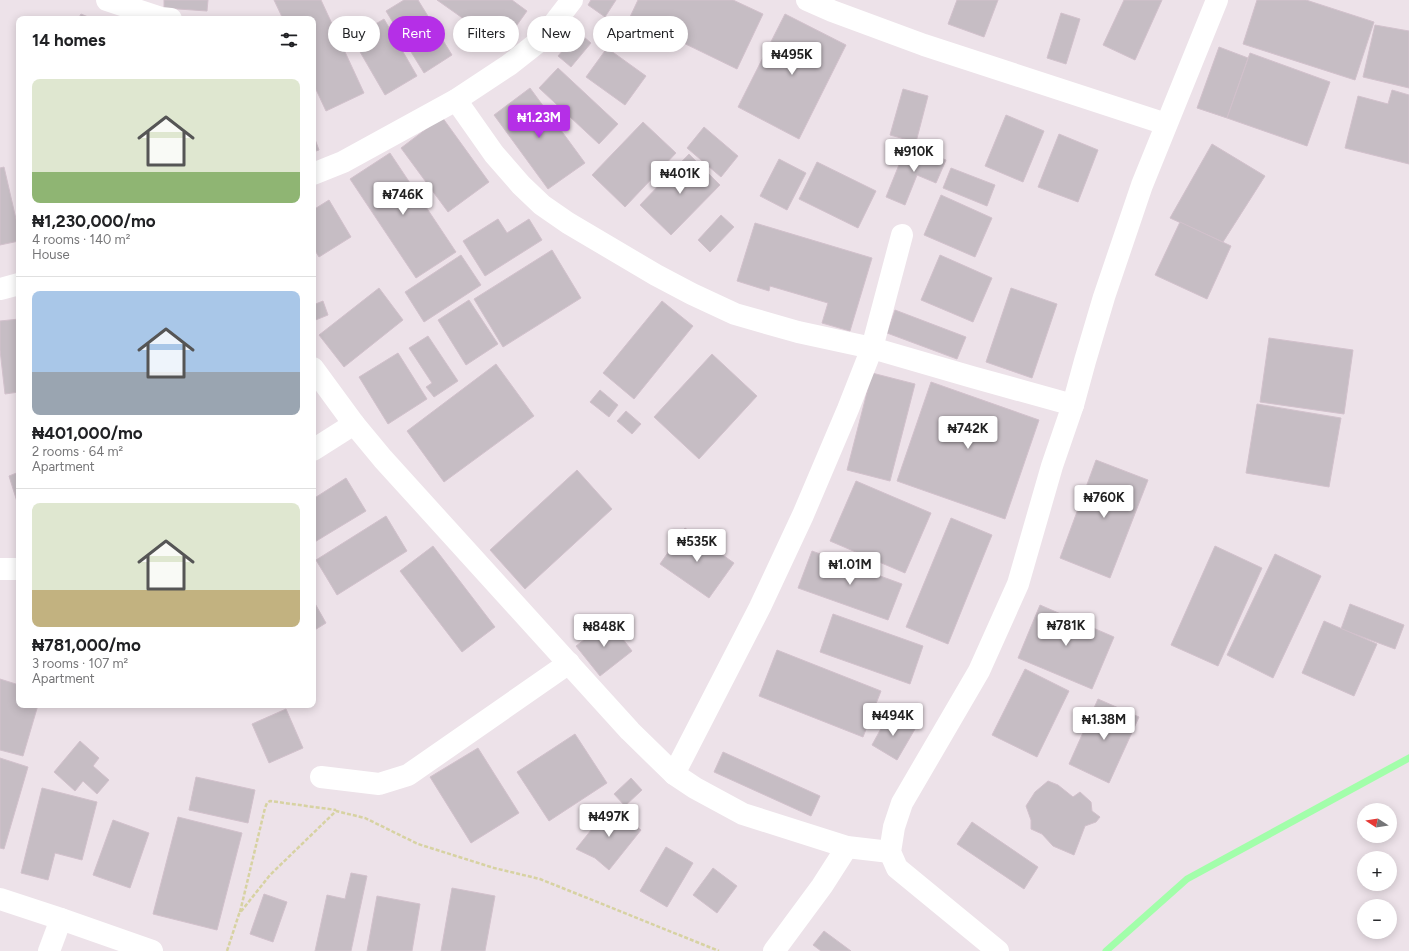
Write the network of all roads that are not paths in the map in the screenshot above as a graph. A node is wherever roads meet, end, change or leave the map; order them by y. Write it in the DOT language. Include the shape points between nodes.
graph roads {
  1 [pos="108,0"];
  2 [pos="572,0"];
  3 [pos="807,0"];
  4 [pos="1217,0"];
  5 [pos="155,16"];
  6 [pos="456,100"];
  7 [pos="1166,124"];
  8 [pos="316,173"];
  9 [pos="902,235"];
  10 [pos="16,285"];
  11 [pos="0,289"];
  12 [pos="872,348"];
  13 [pos="316,372"];
  14 [pos="1073,405"];
  15 [pos="354,424"];
  16 [pos="316,448"];
  17 [pos="0,569"];
  18 [pos="16,569"];
  19 [pos="569,663"];
  20 [pos="674,774"];
  21 [pos="321,777"];
  22 [pos="848,847"];
  23 [pos="890,852"];
  24 [pos="0,899"];
  25 [pos="61,919"];
  26 [pos="49,951"];
  27 [pos="152,951"];
  28 [pos="774,951"];
  29 [pos="998,951"];
  1 -- 5 [label="street"];
  2 -- 6 [label="street" via="542,39 509,65"];
  3 -- 7 [label="street" via="924,46"];
  4 -- 7 [label="street"];
  6 -- 8 [label="street" via="343,162"];
  6 -- 12 [label="street" via="494,154 521,185 542,205 568,223 656,275 735,314 798,332"];
  7 -- 14 [label="street" via="1142,184 1104,297"];
  9 -- 12 [label="street"];
  10 -- 11 [label="street"];
  12 -- 14 [label="street"];
  12 -- 20 [label="street" via="848,409 760,607"];
  13 -- 15 [label="street"];
  14 -- 23 [label="street" via="1052,466 1018,584 979,671 902,803 894,827"];
  15 -- 16 [label="street"];
  15 -- 19 [label="street"];
  17 -- 18 [label="street"];
  19 -- 20 [label="street" via="630,731"];
  19 -- 21 [label="street" via="408,775 379,784"];
  20 -- 22 [label="street" via="743,814"];
  22 -- 23 [label="street"];
  22 -- 28 [label="street"];
  23 -- 29 [label="street" via="898,868"];
  24 -- 25 [label="street"];
  25 -- 26 [label="street"];
  25 -- 27 [label="street"];
}
